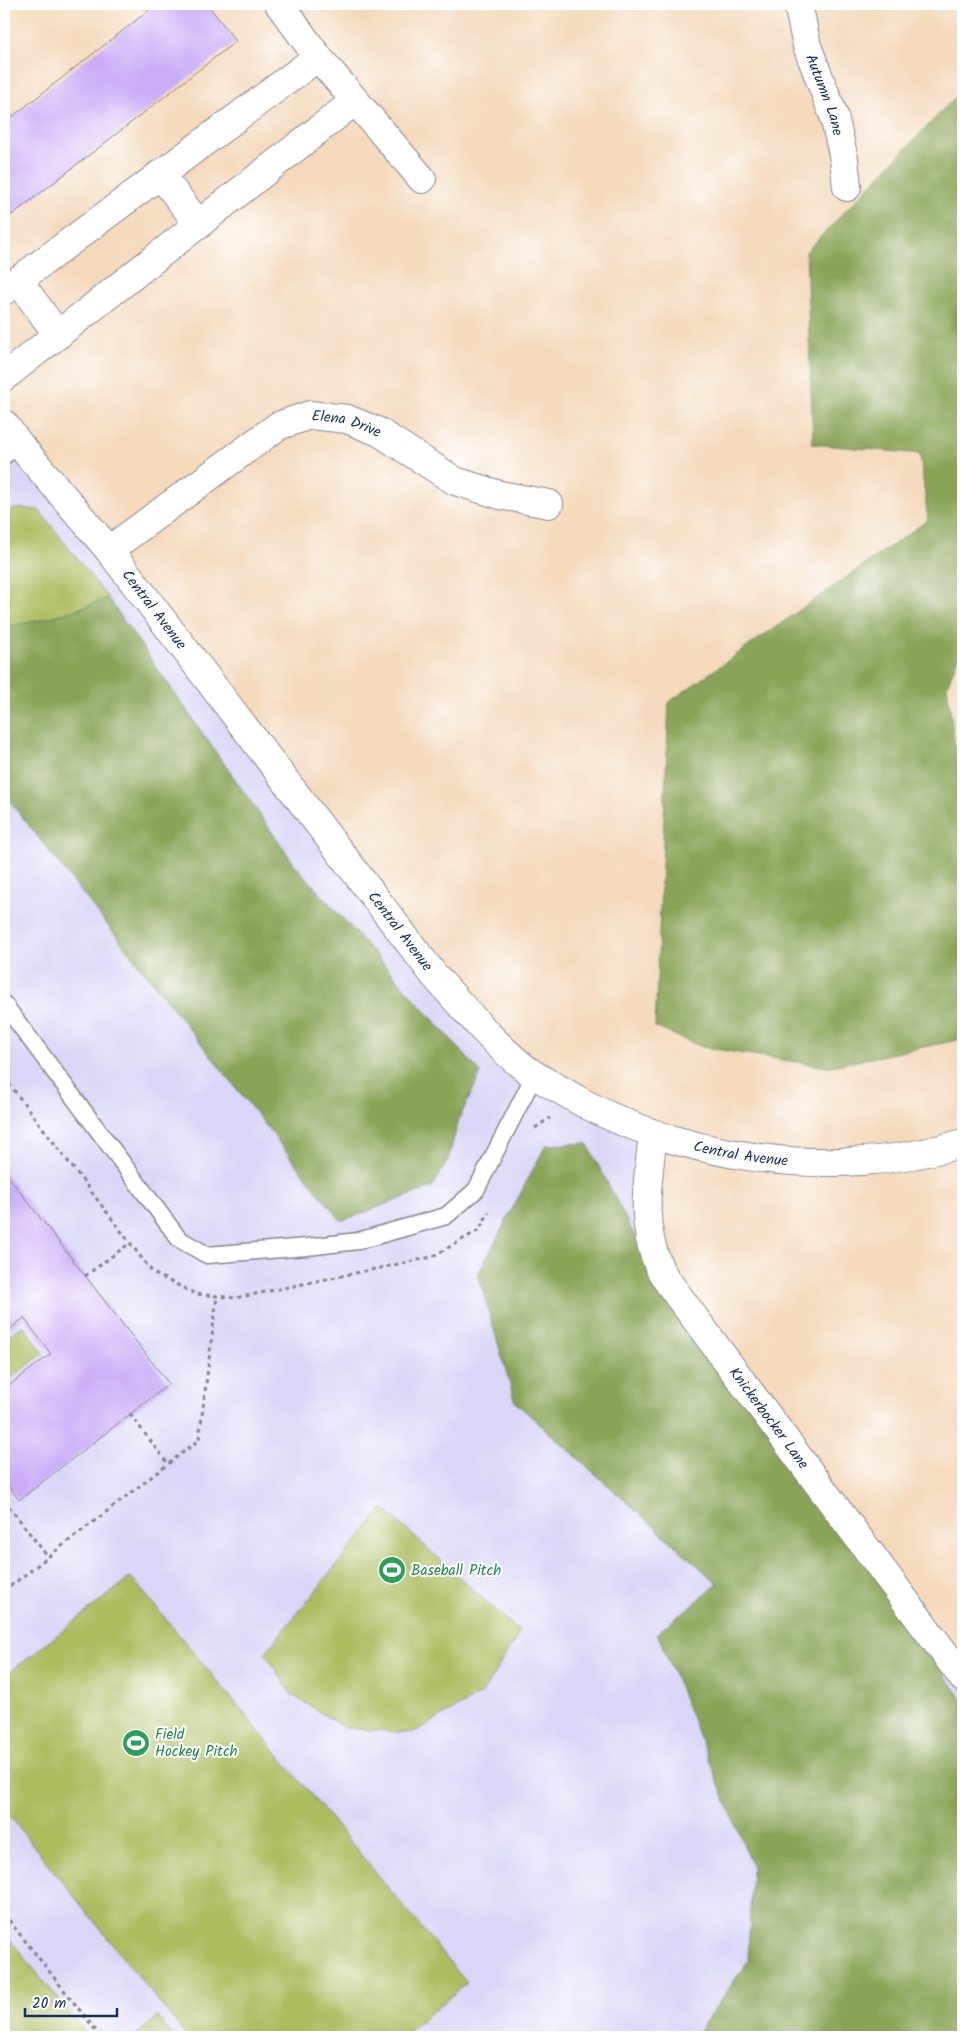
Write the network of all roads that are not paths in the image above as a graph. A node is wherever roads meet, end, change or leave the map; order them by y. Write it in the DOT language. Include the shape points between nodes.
graph roads {
  1 [pos="278,4"];
  2 [pos="798,4"];
  3 [pos="318,57"];
  4 [pos="355,101"];
  5 [pos="160,174"];
  6 [pos="422,180"];
  7 [pos="847,187"];
  8 [pos="199,224"];
  9 [pos="11,286"];
  10 [pos="58,334"];
  11 [pos="4,377"];
  12 [pos="9,441"];
  13 [pos="549,504"];
  14 [pos="109,550"];
  15 [pos="4,1004"];
  16 [pos="534,1074"];
  17 [pos="653,1134"];
  18 [pos="963,1143"];
  19 [pos="963,1678"];
  1 -- 3 [label="street"];
  2 -- 7 [label="street, Autumn Lane" via="807,46 834,116"];
  3 -- 4 [label="street"];
  3 -- 5 [label="street"];
  4 -- 6 [label="street"];
  4 -- 8 [label="street"];
  5 -- 8 [label="street"];
  5 -- 9 [label="street"];
  8 -- 10 [label="street"];
  9 -- 10 [label="street"];
  10 -- 11 [label="street"];
  12 -- 14 [label="street, Central Avenue"];
  13 -- 14 [label="street, Elena Drive" via="455,482 379,432 347,418 310,415 278,426"];
  14 -- 16 [label="street, Central Avenue" via="434,975 476,1022"];
  15 -- 16 [label="lane" via="179,1238 207,1255 358,1241 446,1216 476,1190"];
  16 -- 17 [label="street, Central Avenue" via="576,1100"];
  17 -- 18 [label="street, Central Avenue" via="712,1150 775,1160 830,1162 902,1156"];
  17 -- 19 [label="street, Knickerbocker Lane" via="645,1207 648,1237 659,1269"];
}
